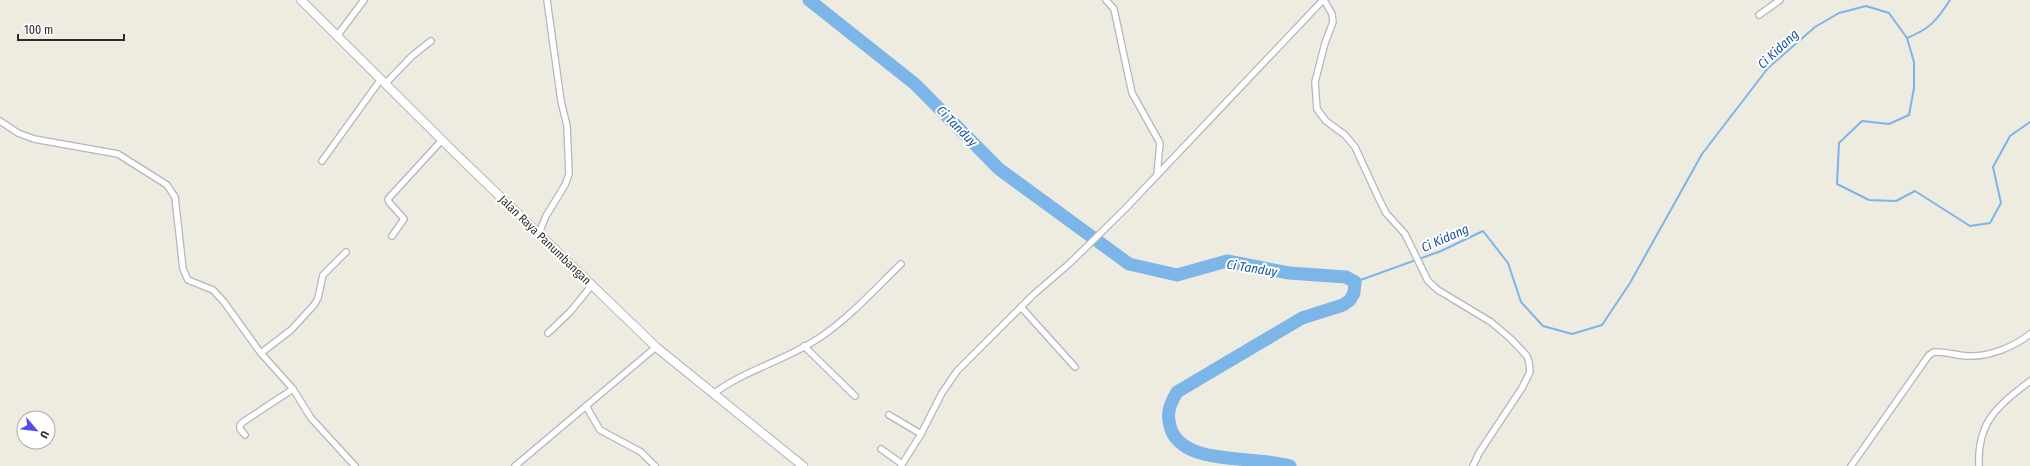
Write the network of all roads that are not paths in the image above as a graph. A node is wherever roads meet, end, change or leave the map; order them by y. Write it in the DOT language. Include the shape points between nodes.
graph roads {
  1 [pos="301,0"];
  2 [pos="364,0"];
  3 [pos="547,0"];
  4 [pos="1106,0"];
  5 [pos="1323,0"];
  6 [pos="1780,0"];
  7 [pos="1759,15"];
  8 [pos="337,36"];
  9 [pos="431,41"];
  10 [pos="383,81"];
  11 [pos="0,121"];
  12 [pos="442,140"];
  13 [pos="322,162"];
  14 [pos="1157,175"];
  15 [pos="539,233"];
  16 [pos="392,236"];
  17 [pos="346,252"];
  18 [pos="901,264"];
  19 [pos="592,286"];
  20 [pos="1021,307"];
  21 [pos="548,333"];
  22 [pos="2030,334"];
  23 [pos="804,346"];
  24 [pos="656,347"];
  25 [pos="261,353"];
  26 [pos="1075,367"];
  27 [pos="2030,381"];
  28 [pos="293,389"];
  29 [pos="714,394"];
  30 [pos="855,396"];
  31 [pos="586,406"];
  32 [pos="889,415"];
  33 [pos="921,434"];
  34 [pos="245,435"];
  35 [pos="880,449"];
  36 [pos="902,465"];
  37 [pos="355,466"];
  38 [pos="515,466"];
  39 [pos="655,466"];
  40 [pos="803,466"];
  41 [pos="1473,466"];
  42 [pos="1851,466"];
  43 [pos="1979,466"];
  1 -- 8 [label="main road, Jalan Raya Panumbangan"];
  2 -- 8 [label="street"];
  3 -- 15 [label="street" via="561,102 567,126 569,174"];
  4 -- 14 [label="street" via="1114,9 1135,100 1160,143"];
  5 -- 14 [label="street"];
  5 -- 41 [label="street" via="1332,14 1333,22 1325,42 1316,82 1317,109 1326,121 1352,142 1372,187 1386,213 1403,230 1423,274 1438,290 1473,310 1512,339 1529,362 1530,372 1522,388"];
  6 -- 7 [label="street"];
  8 -- 10 [label="main road, Jalan Raya Panumbangan"];
  9 -- 10 [label="street"];
  10 -- 12 [label="main road, Jalan Raya Panumbangan"];
  10 -- 13 [label="street"];
  11 -- 25 [label="street" via="34,140 118,154 167,185 175,197 183,269 188,280 214,290"];
  12 -- 15 [label="main road, Jalan Raya Panumbangan"];
  12 -- 16 [label="street" via="388,199 404,219"];
  14 -- 20 [label="street" via="1070,263"];
  15 -- 19 [label="main road, Jalan Raya Panumbangan"];
  17 -- 25 [label="street" via="323,276 320,294 314,305 291,330"];
  18 -- 23 [label="street" via="845,318 821,337"];
  19 -- 21 [label="street"];
  19 -- 24 [label="main road, Jalan Raya Panumbangan"];
  20 -- 26 [label="street"];
  20 -- 33 [label="street" via="950,380"];
  22 -- 42 [label="street" via="2017,343 1988,354 1967,356 1940,351 1929,355"];
  23 -- 29 [label="street" via="739,378"];
  23 -- 30 [label="street"];
  24 -- 29 [label="main road, Jalan Raya Panumbangan"];
  24 -- 31 [label="street"];
  25 -- 28 [label="street"];
  27 -- 43 [label="street" via="2000,404 1990,417 1981,442"];
  28 -- 34 [label="street" via="242,422 240,429"];
  28 -- 37 [label="street" via="311,418"];
  29 -- 40 [label="main road, Jalan Raya Panumbangan"];
  31 -- 38 [label="street"];
  31 -- 39 [label="street" via="600,430 641,452"];
  32 -- 33 [label="street"];
  33 -- 36 [label="street"];
  35 -- 36 [label="street"];
}
